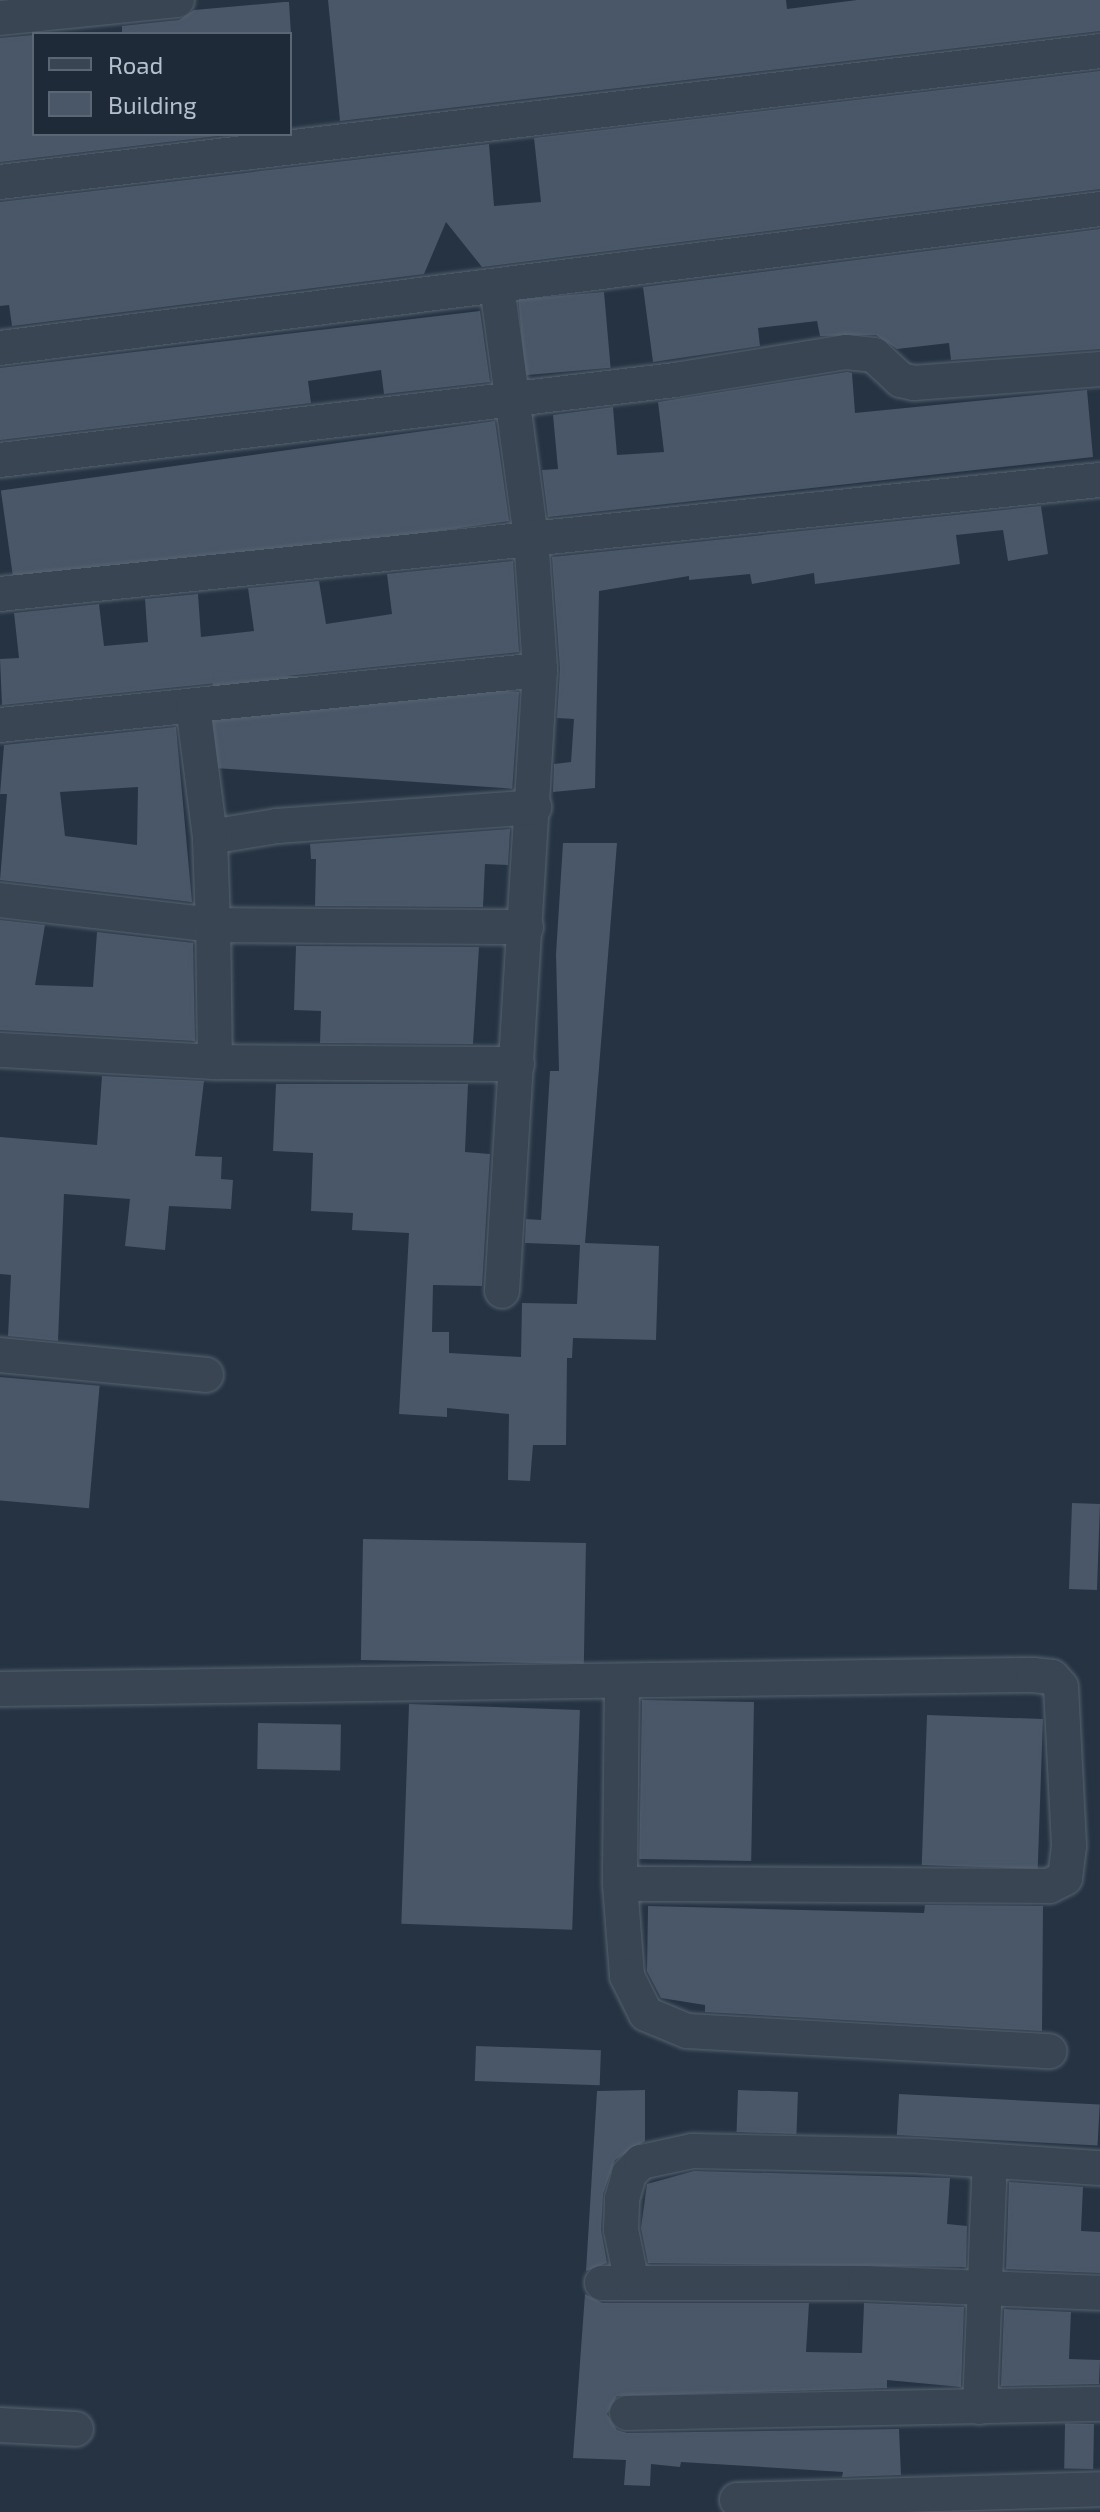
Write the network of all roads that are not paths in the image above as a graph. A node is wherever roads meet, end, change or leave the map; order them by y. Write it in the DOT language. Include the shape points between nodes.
graph roads {
  1 [pos="177,0"];
  2 [pos="0,18"];
  3 [pos="1100,51"];
  4 [pos="0,182"];
  5 [pos="1100,209"];
  6 [pos="497,286"];
  7 [pos="0,348"];
  8 [pos="1100,369"];
  9 [pos="513,399"];
  10 [pos="0,460"];
  11 [pos="1100,480"];
  12 [pos="531,537"];
  13 [pos="0,594"];
  14 [pos="540,670"];
  15 [pos="193,706"];
  16 [pos="0,725"];
  17 [pos="534,807"];
  18 [pos="210,837"];
  19 [pos="0,900"];
  20 [pos="213,925"];
  21 [pos="526,927"];
  22 [pos="0,1050"];
  23 [pos="215,1062"];
  24 [pos="517,1064"];
  25 [pos="502,1291"];
  26 [pos="0,1355"];
  27 [pos="206,1375"];
  28 [pos="622,1682"];
  29 [pos="0,1689"];
  30 [pos="620,1884"];
  31 [pos="1049,2051"];
  32 [pos="990,2161"];
  33 [pos="1100,2168"];
  34 [pos="981,2287"];
  35 [pos="1100,2293"];
  36 [pos="1100,2404"];
  37 [pos="980,2407"];
  38 [pos="627,2413"];
  39 [pos="0,2425"];
  40 [pos="76,2429"];
  41 [pos="1100,2489"];
  42 [pos="737,2500"];
  43 [pos="1066,2501"];
  1 -- 2 [label="street"];
  3 -- 4 [label="street"];
  5 -- 6 [label="street"];
  6 -- 7 [label="street"];
  6 -- 9 [label="street"];
  8 -- 9 [label="street" via="914,383 901,380 874,355 846,352"];
  9 -- 10 [label="street"];
  9 -- 12 [label="street"];
  11 -- 12 [label="street"];
  12 -- 13 [label="street"];
  12 -- 14 [label="street"];
  14 -- 15 [label="street"];
  14 -- 17 [label="street"];
  15 -- 16 [label="street"];
  15 -- 18 [label="street"];
  17 -- 18 [label="street" via="277,826"];
  17 -- 21 [label="street"];
  18 -- 20 [label="street"];
  19 -- 20 [label="street"];
  20 -- 21 [label="street"];
  20 -- 23 [label="street"];
  21 -- 24 [label="street"];
  22 -- 23 [label="street"];
  23 -- 24 [label="street"];
  24 -- 25 [label="street"];
  26 -- 27 [label="street"];
  28 -- 29 [label="street"];
  28 -- 30 [label="street"];
  28 -- 30 [label="street" via="1052,1677 1061,1687 1069,1846 1065,1878 1049,1886"];
  30 -- 31 [label="street" via="627,1976 646,2014 687,2031"];
  32 -- 33 [label="street"];
  32 -- 34 [label="street"];
  32 -- 34 [label="street" via="692,2151 641,2162 629,2174 622,2199 617,2283"];
  34 -- 35 [label="street"];
  34 -- 37 [label="street"];
  36 -- 37 [label="street"];
  37 -- 38 [label="street"];
  39 -- 40 [label="street"];
  41 -- 43 [label="street"];
  42 -- 43 [label="street"];
}
